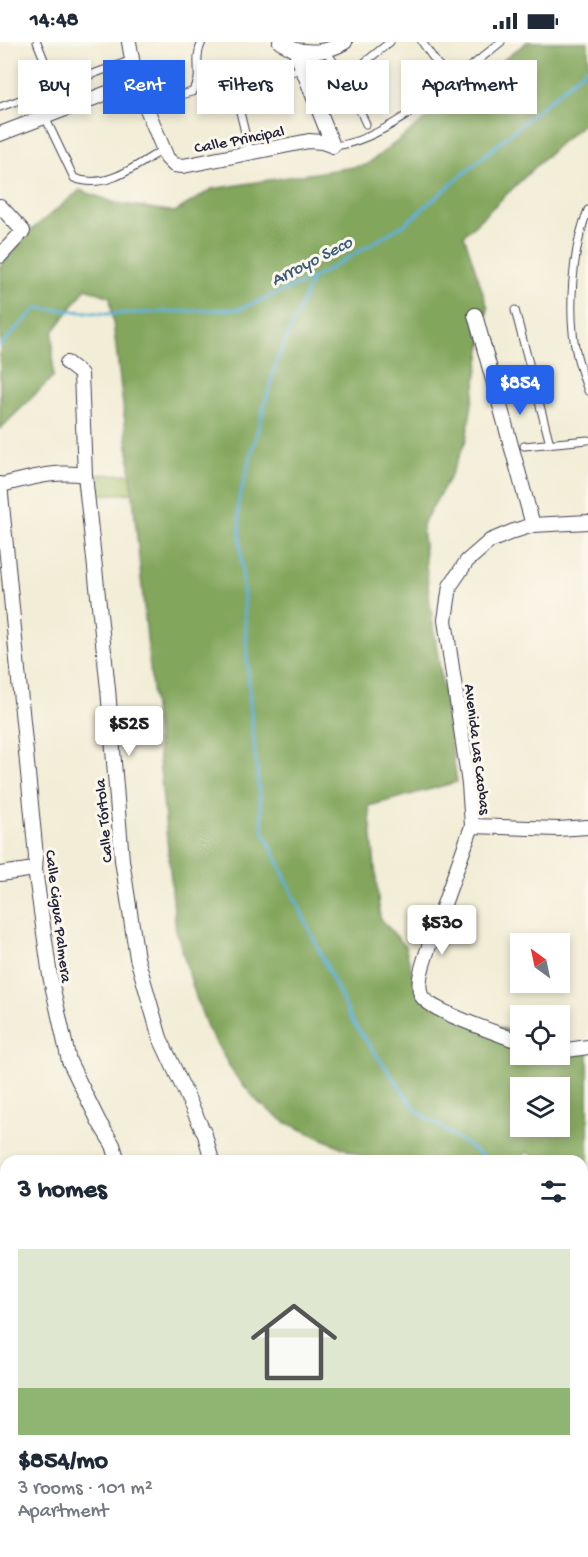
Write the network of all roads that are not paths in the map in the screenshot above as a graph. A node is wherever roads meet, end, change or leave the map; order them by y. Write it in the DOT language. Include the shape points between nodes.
graph roads {
  1 [pos="37,42"];
  2 [pos="129,42"];
  3 [pos="202,42"];
  4 [pos="280,42"];
  5 [pos="345,42"];
  6 [pos="390,42"];
  7 [pos="422,42"];
  8 [pos="501,42"];
  9 [pos="295,50"];
  10 [pos="326,51"];
  11 [pos="44,60"];
  12 [pos="132,60"];
  13 [pos="332,60"];
  14 [pos="368,60"];
  15 [pos="435,60"];
  16 [pos="478,60"];
  17 [pos="303,68"];
  18 [pos="294,71"];
  19 [pos="185,94"];
  20 [pos="103,95"];
  21 [pos="18,100"];
  22 [pos="0,107"];
  23 [pos="149,114"];
  24 [pos="240,114"];
  25 [pos="361,114"];
  26 [pos="408,114"];
  27 [pos="45,117"];
  28 [pos="366,124"];
  29 [pos="0,134"];
  30 [pos="333,146"];
  31 [pos="164,149"];
  32 [pos="250,153"];
  33 [pos="0,206"];
  34 [pos="588,210"];
  35 [pos="0,256"];
  36 [pos="514,310"];
  37 [pos="475,315"];
  38 [pos="67,363"];
  39 [pos="588,391"];
  40 [pos="588,440"];
  41 [pos="549,444"];
  42 [pos="524,447"];
  43 [pos="85,475"];
  44 [pos="1,484"];
  45 [pos="588,522"];
  46 [pos="533,525"];
  47 [pos="472,826"];
  48 [pos="588,827"];
  49 [pos="35,869"];
  50 [pos="0,874"];
  51 [pos="510,1038"];
  52 [pos="588,1047"];
  53 [pos="570,1050"];
  54 [pos="116,1155"];
  55 [pos="210,1155"];
  1 -- 11 [label="lane"];
  2 -- 12 [label="street, Calle Principal"];
  3 -- 19 [label="lane" via="197,55 197,87"];
  4 -- 9 [label="street"];
  5 -- 10 [label="street"];
  6 -- 14 [label="lane"];
  7 -- 15 [label="lane"];
  8 -- 16 [label="lane"];
  9 -- 10 [label="street"];
  9 -- 17 [label="street"];
  10 -- 13 [label="lane"];
  17 -- 18 [label="lane"];
  17 -- 30 [label="street"];
  20 -- 27 [label="street"];
  21 -- 22 [label="lane"];
  23 -- 31 [label="street, Calle Principal"];
  24 -- 32 [label="lane"];
  25 -- 28 [label="lane"];
  26 -- 30 [label="lane" via="359,142"];
  27 -- 29 [label="street"];
  27 -- 31 [label="lane" via="74,178 83,182 120,175"];
  30 -- 32 [label="street, Calle Principal" via="309,141"];
  31 -- 32 [label="street, Calle Principal" via="170,162 178,166"];
  33 -- 35 [label="street" via="23,231"];
  34 -- 39 [label="lane" via="575,260 572,311 577,355"];
  36 -- 41 [label="lane"];
  37 -- 46 [label="street"];
  38 -- 43 [label="street, Calle Tórtola" via="81,374"];
  40 -- 41 [label="lane"];
  41 -- 42 [label="lane"];
  43 -- 44 [label="street" via="64,472"];
  43 -- 55 [label="street, Calle Tórtola" via="122,860 137,958 160,1038"];
  44 -- 49 [label="street, Calle Cigua Palmera"];
  45 -- 46 [label="street, Avenida Las Caobas"];
  46 -- 47 [label="street, Avenida Las Caobas" via="490,541 467,561 450,586 445,620"];
  47 -- 48 [label="street"];
  47 -- 51 [label="street, Avenida Las Caobas" via="428,949 420,990 437,1009"];
  49 -- 50 [label="street"];
  49 -- 54 [label="street, Calle Cigua Palmera" via="50,976 69,1061"];
  52 -- 53 [label="street"];
}
